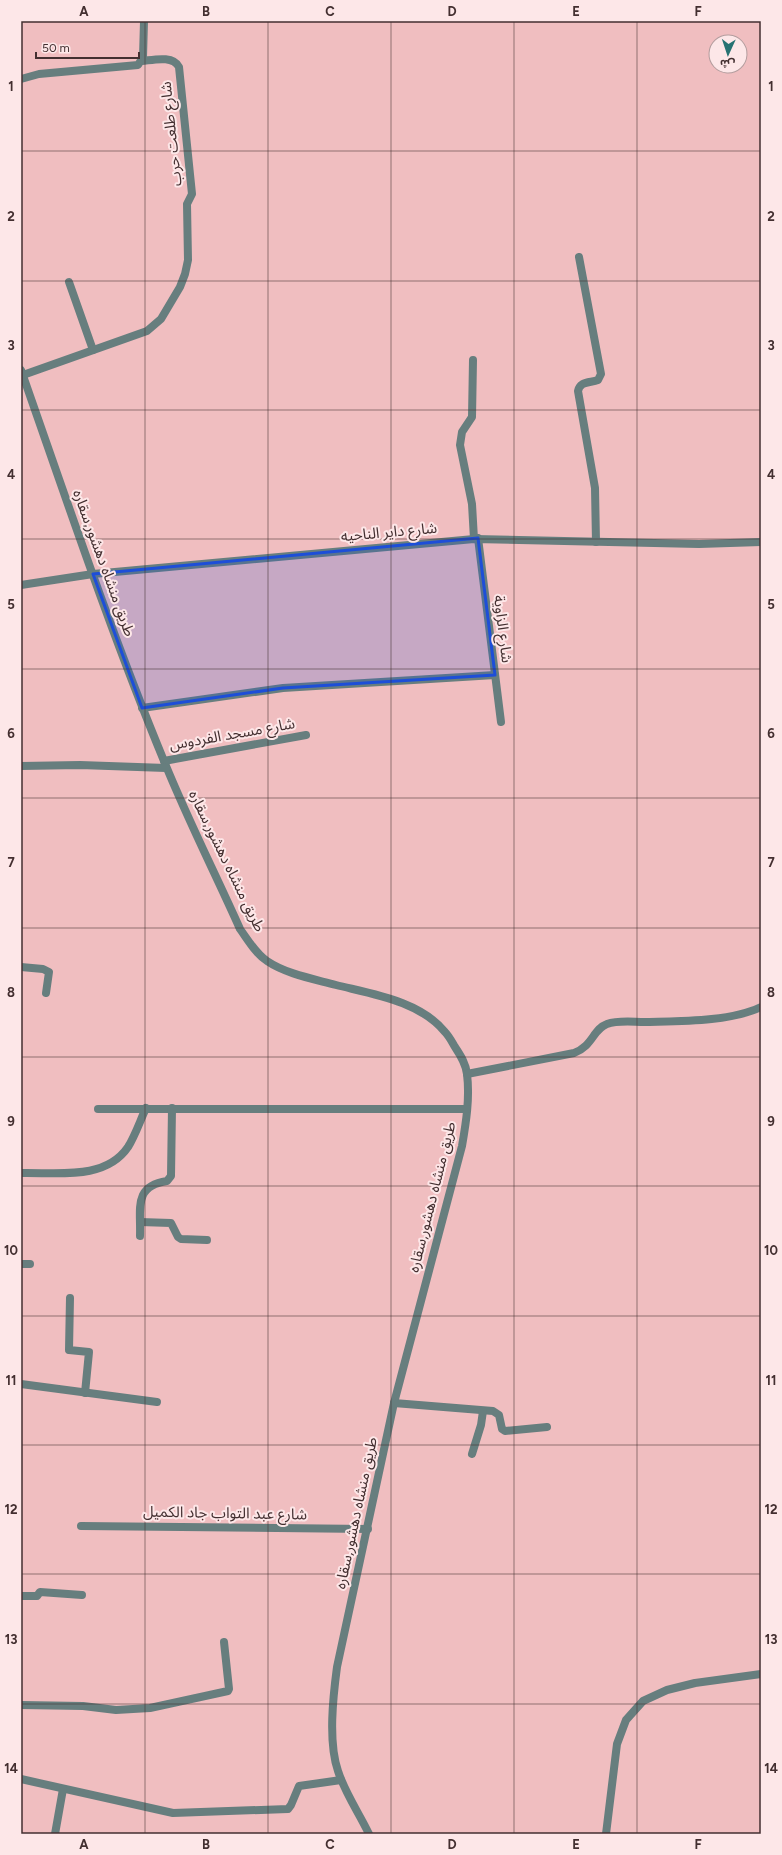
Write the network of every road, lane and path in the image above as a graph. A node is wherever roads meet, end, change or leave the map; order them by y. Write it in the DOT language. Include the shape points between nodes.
graph roads {
  1 [pos="144,21"];
  2 [pos="142,61"];
  3 [pos="21,78"];
  4 [pos="579,257"];
  5 [pos="69,282"];
  6 [pos="93,350"];
  7 [pos="473,360"];
  8 [pos="22,373"];
  9 [pos="476,538"];
  10 [pos="596,542"];
  11 [pos="761,542"];
  12 [pos="92,574"];
  13 [pos="21,585"];
  14 [pos="495,675"];
  15 [pos="142,708"];
  16 [pos="501,722"];
  17 [pos="306,735"];
  18 [pos="165,765"];
  19 [pos="21,766"];
  20 [pos="21,967"];
  21 [pos="46,993"];
  22 [pos="761,1007"];
  23 [pos="467,1074"];
  24 [pos="146,1108"];
  25 [pos="172,1108"];
  26 [pos="98,1109"];
  27 [pos="467,1109"];
  28 [pos="21,1173"];
  29 [pos="140,1222"];
  30 [pos="140,1236"];
  31 [pos="207,1240"];
  32 [pos="21,1264"];
  33 [pos="30,1264"];
  34 [pos="70,1298"];
  35 [pos="21,1384"];
  36 [pos="85,1393"];
  37 [pos="157,1402"];
  38 [pos="394,1403"];
  39 [pos="483,1411"];
  40 [pos="547,1427"];
  41 [pos="472,1454"];
  42 [pos="81,1526"];
  43 [pos="368,1529"];
  44 [pos="82,1595"];
  45 [pos="21,1596"];
  46 [pos="224,1642"];
  47 [pos="761,1674"];
  48 [pos="21,1704"];
  49 [pos="21,1779"];
  50 [pos="341,1780"];
  51 [pos="63,1789"];
  52 [pos="55,1834"];
  53 [pos="369,1834"];
  54 [pos="606,1834"];
  1 -- 2 [label="street"];
  2 -- 3 [label="street, شارع طلعت حرب" via="138,65"];
  2 -- 6 [label="street, شارع طلعت حرب" via="170,60 176,62 178,67 192,194 187,204 188,260 180,287 155,326"];
  4 -- 10 [label="street" via="601,374 598,380 579,385 578,390 595,488"];
  5 -- 6 [label="street"];
  6 -- 8 [label="street, شارع طلعت حرب"];
  7 -- 9 [label="street, شارع الزاوية" via="472,417 462,432 460,445"];
  8 -- 12 [label="street, طريق منشاه دهشور,سقاره"];
  9 -- 10 [label="street, شارع داير الناحيه"];
  9 -- 12 [label="street, شارع داير الناحيه"];
  9 -- 14 [label="street, شارع الزاوية"];
  10 -- 11 [label="street, شارع داير الناحيه"];
  12 -- 13 [label="street, شارع داير الناحيه"];
  12 -- 15 [label="street, طريق منشاه دهشور,سقاره"];
  14 -- 15 [label="street" via="282,688"];
  14 -- 16 [label="street, شارع الزاوية"];
  15 -- 18 [label="street, طريق منشاه دهشور,سقاره"];
  17 -- 18 [label="street, شارع مسجد الفردوس"];
  18 -- 19 [label="street, شارع مسجد الفردوس"];
  18 -- 23 [label="street, طريق منشاه دهشور,سقاره" via="240,929 256,952 278,967 316,980 372,994 419,1011 445,1031 464,1061"];
  20 -- 21 [label="street" via="49,972"];
  22 -- 23 [label="street" via="732,1016 609,1023 597,1031 583,1050"];
  23 -- 27 [label="street, طريق منشاه دهشور,سقاره"];
  24 -- 25 [label="street"];
  24 -- 26 [label="street"];
  24 -- 28 [label="street" via="128,1147 120,1157 99,1170"];
  25 -- 27 [label="street"];
  25 -- 29 [label="street" via="171,1176 167,1181 153,1184 144,1191 141,1198"];
  27 -- 38 [label="street, طريق منشاه دهشور,سقاره" via="462,1146"];
  29 -- 30 [label="street"];
  29 -- 31 [label="street" via="171,1223 180,1239"];
  32 -- 33 [label="street"];
  34 -- 36 [label="street" via="69,1350 89,1352"];
  35 -- 36 [label="street"];
  36 -- 37 [label="street"];
  38 -- 39 [label="street"];
  38 -- 43 [label="street, طريق منشاه دهشور,سقاره"];
  39 -- 40 [label="street" via="499,1415 502,1429 505,1431"];
  39 -- 41 [label="street"];
  42 -- 43 [label="street, شارع عبد التواب جاد الكميل"];
  43 -- 50 [label="street, طريق منشاه دهشور,سقاره" via="337,1667 334,1692 332,1735"];
  44 -- 45 [label="street" via="40,1592 37,1596"];
  46 -- 48 [label="street" via="230,1689 228,1691 150,1708 116,1710"];
  47 -- 54 [label="street" via="695,1683 666,1690 643,1701 626,1720 617,1744"];
  49 -- 51 [label="street"];
  50 -- 51 [label="street" via="299,1786 290,1807 286,1810 174,1813"];
  50 -- 53 [label="street, طريق منشاه دهشور,سقاره"];
  51 -- 52 [label="street"];
}
